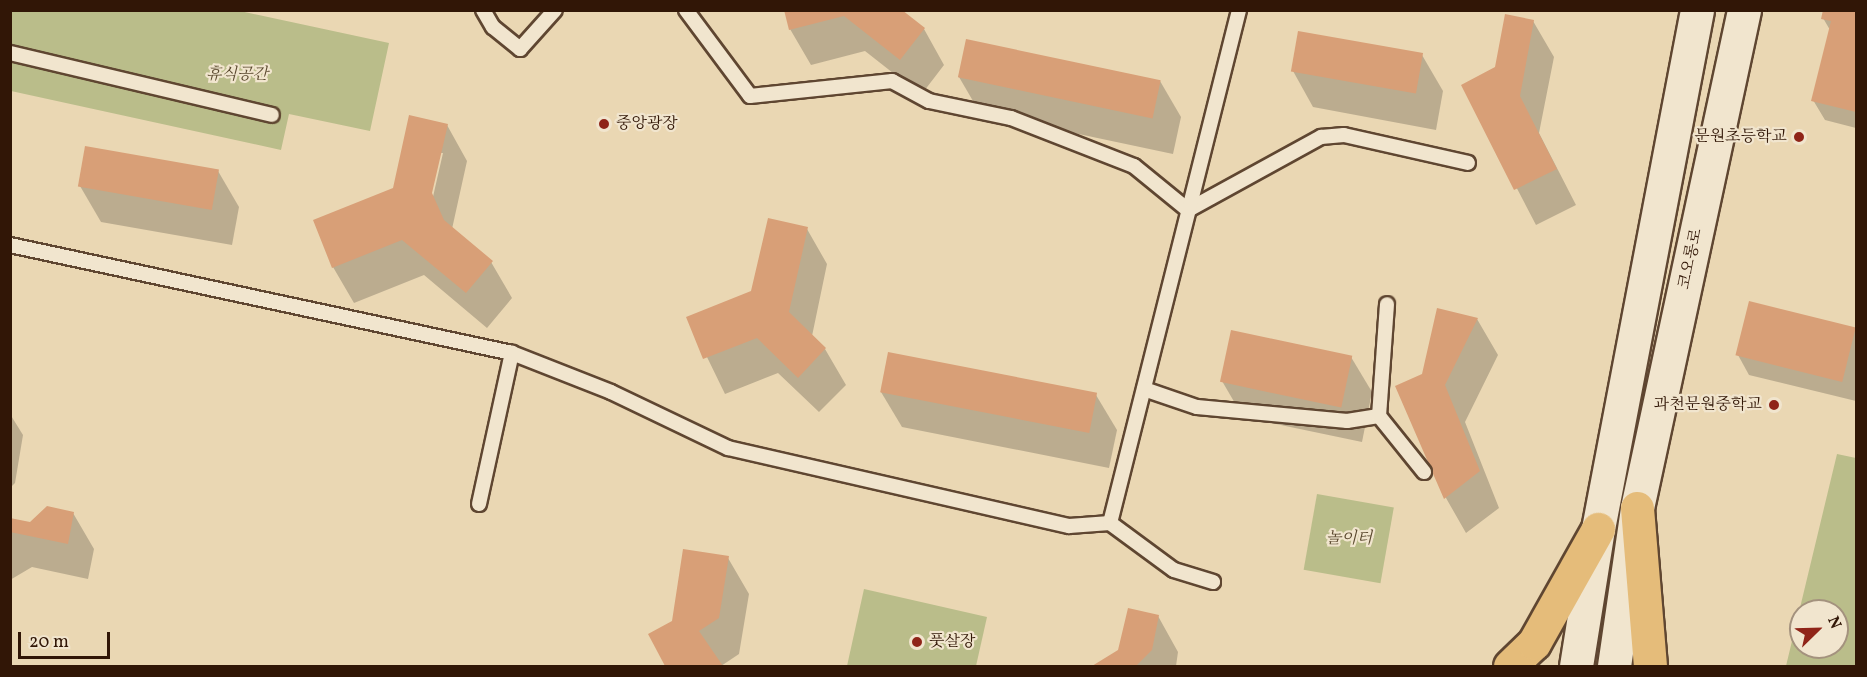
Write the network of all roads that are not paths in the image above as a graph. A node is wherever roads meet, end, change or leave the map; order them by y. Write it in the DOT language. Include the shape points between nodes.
graph roads {
  1 [pos="483,10"];
  2 [pos="555,10"];
  3 [pos="686,10"];
  4 [pos="1239,10"];
  5 [pos="1697,10"];
  6 [pos="1744,10"];
  7 [pos="10,53"];
  8 [pos="273,115"];
  9 [pos="1468,163"];
  10 [pos="1188,210"];
  11 [pos="10,245"];
  12 [pos="1387,304"];
  13 [pos="512,353"];
  14 [pos="1144,388"];
  15 [pos="1379,416"];
  16 [pos="1424,472"];
  17 [pos="479,504"];
  18 [pos="1637,508"];
  19 [pos="1110,523"];
  20 [pos="1598,529"];
  21 [pos="1213,582"];
  22 [pos="1510,666"];
  23 [pos="1576,666"];
  24 [pos="1614,666"];
  25 [pos="1650,666"];
  1 -- 2 [label="lane" via="493,27 520,49"];
  3 -- 10 [label="lane" via="750,96 892,81 929,101 1011,118 1134,166"];
  4 -- 10 [label="lane"];
  5 -- 20 [label="street"];
  6 -- 18 [label="street, 코오롱로"];
  7 -- 8 [label="lane"];
  9 -- 10 [label="lane" via="1344,135 1322,137"];
  10 -- 14 [label="lane"];
  11 -- 13 [label="lane"];
  12 -- 15 [label="lane"];
  13 -- 17 [label="lane"];
  13 -- 19 [label="lane" via="611,392 728,448 1069,525"];
  14 -- 15 [label="lane" via="1197,407 1347,421"];
  14 -- 19 [label="lane"];
  15 -- 16 [label="lane"];
  18 -- 24 [label="street, 코오롱로"];
  18 -- 25 [label="highway"];
  19 -- 21 [label="lane" via="1174,570"];
  20 -- 22 [label="highway" via="1534,643"];
  20 -- 23 [label="street"];
}
